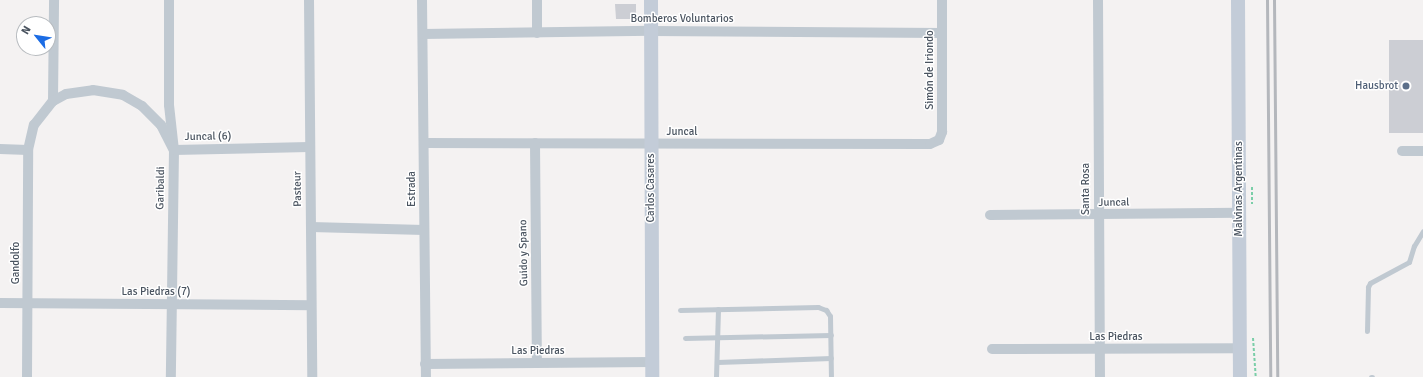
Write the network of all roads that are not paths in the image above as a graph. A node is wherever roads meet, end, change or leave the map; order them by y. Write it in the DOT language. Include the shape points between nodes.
graph roads {
  1 [pos="54,0"];
  2 [pos="169,0"];
  3 [pos="309,0"];
  4 [pos="422,0"];
  5 [pos="537,0"];
  6 [pos="651,0"];
  7 [pos="942,0"];
  8 [pos="1098,0"];
  9 [pos="1238,0"];
  10 [pos="651,31"];
  11 [pos="537,33"];
  12 [pos="942,33"];
  13 [pos="423,34"];
  14 [pos="53,101"];
  15 [pos="939,140"];
  16 [pos="424,143"];
  17 [pos="535,143"];
  18 [pos="651,144"];
  19 [pos="309,148"];
  20 [pos="0,150"];
  21 [pos="28,150"];
  22 [pos="174,150"];
  23 [pos="1402,151"];
  24 [pos="1423,151"];
  25 [pos="1239,213"];
  26 [pos="990,215"];
  27 [pos="1098,215"];
  28 [pos="311,228"];
  29 [pos="424,230"];
  30 [pos="1423,231"];
  31 [pos="0,303"];
  32 [pos="27,303"];
  33 [pos="171,304"];
  34 [pos="311,305"];
  35 [pos="718,309"];
  36 [pos="680,310"];
  37 [pos="1367,331"];
  38 [pos="831,335"];
  39 [pos="717,336"];
  40 [pos="685,338"];
  41 [pos="1240,348"];
  42 [pos="992,349"];
  43 [pos="1100,349"];
  44 [pos="831,358"];
  45 [pos="652,362"];
  46 [pos="717,362"];
  47 [pos="537,363"];
  48 [pos="425,364"];
  49 [pos="27,377"];
  50 [pos="171,377"];
  51 [pos="312,377"];
  52 [pos="426,377"];
  53 [pos="652,377"];
  54 [pos="716,377"];
  55 [pos="831,377"];
  56 [pos="1100,377"];
  57 [pos="1240,377"];
  1 -- 14 [label="street"];
  2 -- 22 [label="street, Garibaldi" via="169,105"];
  3 -- 19 [label="street, Pasteur"];
  4 -- 13 [label="street, Estrada"];
  5 -- 11 [label="street"];
  6 -- 10 [label="street, Carlos Casares"];
  7 -- 12 [label="street, Simón de Iriondo"];
  8 -- 27 [label="street, Santa Rosa"];
  9 -- 25 [label="street, Malvinas Argentinas"];
  10 -- 11 [label="street, Bomberos Voluntarios"];
  10 -- 12 [label="street, Bomberos Voluntarios"];
  10 -- 18 [label="street, Carlos Casares"];
  11 -- 13 [label="street, Bomberos Voluntarios"];
  12 -- 15 [label="street, Simón de Iriondo" via="942,132"];
  13 -- 16 [label="street, Estrada"];
  14 -- 21 [label="street" via="34,125"];
  14 -- 22 [label="street, Juncal (6)" via="79,91 106,91 123,95 153,115 169,136"];
  15 -- 18 [label="street, Juncal" via="930,144"];
  16 -- 17 [label="street, Juncal"];
  16 -- 29 [label="street, Estrada"];
  17 -- 18 [label="street, Juncal"];
  17 -- 47 [label="street, Guido y Spano"];
  18 -- 45 [label="street, Carlos Casares"];
  19 -- 22 [label="street, Juncal (6)"];
  19 -- 28 [label="street, Pasteur"];
  20 -- 21 [label="street"];
  21 -- 32 [label="street, Gandolfo"];
  22 -- 33 [label="street, Garibaldi"];
  23 -- 24 [label="street"];
  25 -- 27 [label="street, Juncal"];
  25 -- 41 [label="street, Malvinas Argentinas"];
  26 -- 27 [label="street, Juncal"];
  27 -- 43 [label="street, Santa Rosa"];
  28 -- 29 [label="street"];
  28 -- 34 [label="street, Pasteur"];
  29 -- 48 [label="street, Estrada"];
  30 -- 37 [label="lane" via="1414,246 1409,262 1368,287"];
  31 -- 32 [label="street, Las Piedras (7)"];
  32 -- 33 [label="street, Las Piedras (7)"];
  32 -- 49 [label="street, Gandolfo"];
  33 -- 34 [label="street, Las Piedras (7)"];
  33 -- 50 [label="street, Garibaldi"];
  34 -- 51 [label="street, Pasteur"];
  35 -- 36 [label="lane"];
  35 -- 38 [label="lane" via="818,307 826,310 830,316"];
  35 -- 39 [label="lane"];
  38 -- 39 [label="lane"];
  38 -- 44 [label="lane"];
  39 -- 40 [label="lane"];
  39 -- 46 [label="lane"];
  41 -- 43 [label="street, Las Piedras"];
  41 -- 57 [label="street, Malvinas Argentinas"];
  42 -- 43 [label="street, Las Piedras"];
  43 -- 56 [label="street, Santa Rosa"];
  44 -- 46 [label="lane"];
  44 -- 55 [label="lane"];
  45 -- 47 [label="street, Las Piedras"];
  45 -- 53 [label="street, Carlos Casares"];
  46 -- 54 [label="lane"];
  47 -- 48 [label="street, Las Piedras"];
  48 -- 52 [label="street, Estrada"];
}
